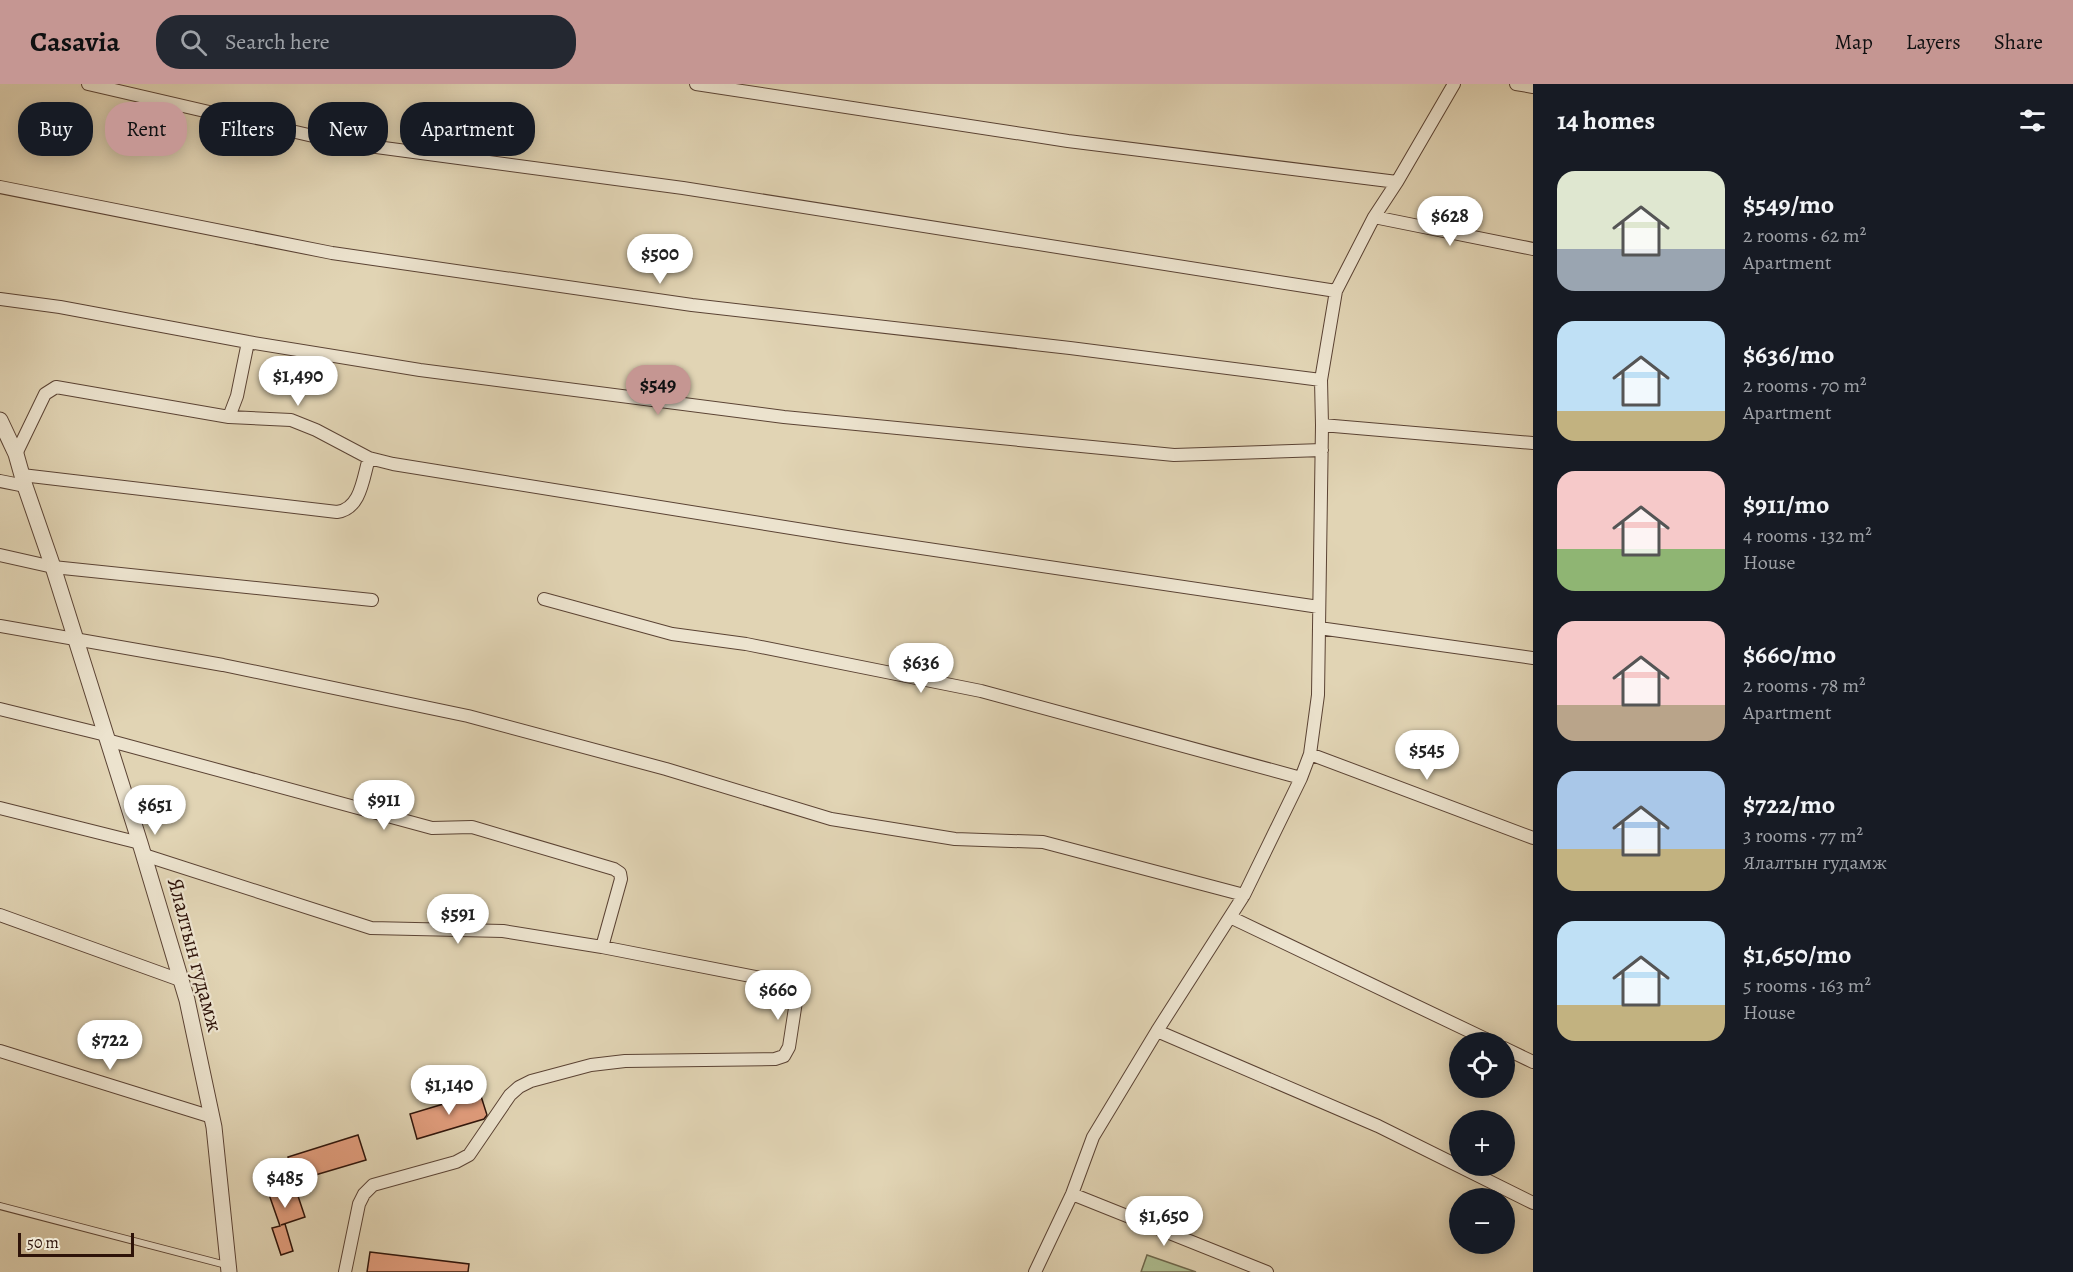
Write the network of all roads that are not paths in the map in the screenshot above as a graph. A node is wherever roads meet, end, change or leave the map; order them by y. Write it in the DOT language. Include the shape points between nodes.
graph roads {
  1 [pos="88,84"];
  2 [pos="696,84"];
  3 [pos="1454,84"];
  4 [pos="1516,84"];
  5 [pos="1533,87"];
  6 [pos="1397,182"];
  7 [pos="0,187"];
  8 [pos="1374,217"];
  9 [pos="1533,249"];
  10 [pos="1336,291"];
  11 [pos="0,299"];
  12 [pos="248,342"];
  13 [pos="1321,380"];
  14 [pos="229,417"];
  15 [pos="0,420"];
  16 [pos="1322,425"];
  17 [pos="1533,443"];
  18 [pos="1322,450"];
  19 [pos="16,454"];
  20 [pos="369,458"];
  21 [pos="0,481"];
  22 [pos="23,481"];
  23 [pos="0,555"];
  24 [pos="53,567"];
  25 [pos="544,599"];
  26 [pos="372,600"];
  27 [pos="1319,607"];
  28 [pos="0,626"];
  29 [pos="1319,628"];
  30 [pos="76,640"];
  31 [pos="1533,658"];
  32 [pos="0,709"];
  33 [pos="106,737"];
  34 [pos="1310,754"];
  35 [pos="1301,778"];
  36 [pos="0,808"];
  37 [pos="1533,838"];
  38 [pos="142,849"];
  39 [pos="1244,895"];
  40 [pos="0,915"];
  41 [pos="1230,917"];
  42 [pos="602,947"];
  43 [pos="180,980"];
  44 [pos="1157,1031"];
  45 [pos="1471,1032"];
  46 [pos="0,1051"];
  47 [pos="1515,1053"];
  48 [pos="1533,1062"];
  49 [pos="212,1117"];
  50 [pos="1072,1194"];
  51 [pos="1533,1203"];
  52 [pos="0,1206"];
  53 [pos="229,1269"];
  54 [pos="345,1272"];
  55 [pos="1035,1272"];
  56 [pos="1267,1272"];
  1 -- 10 [label="street" via="339,142 683,188"];
  2 -- 6 [label="street" via="1068,141"];
  3 -- 6 [label="street"];
  4 -- 5 [label="street"];
  6 -- 8 [label="street"];
  7 -- 13 [label="street" via="332,253 692,305"];
  8 -- 9 [label="street"];
  8 -- 10 [label="street"];
  10 -- 13 [label="street"];
  11 -- 12 [label="street"];
  12 -- 14 [label="street"];
  12 -- 18 [label="street" via="420,370 807,419 1174,455"];
  13 -- 16 [label="street"];
  14 -- 19 [label="street" via="56,387 45,394"];
  14 -- 20 [label="street" via="291,420"];
  15 -- 19 [label="street, Ялалтын гудамж"];
  16 -- 17 [label="street"];
  16 -- 18 [label="street"];
  18 -- 27 [label="street"];
  19 -- 22 [label="street, Ялалтын гудамж"];
  20 -- 22 [label="street" via="352,506 337,512"];
  20 -- 27 [label="street" via="847,537"];
  21 -- 22 [label="street"];
  22 -- 24 [label="street, Ялалтын гудамж"];
  23 -- 24 [label="street"];
  24 -- 26 [label="street"];
  24 -- 30 [label="street, Ялалтын гудамж"];
  25 -- 35 [label="street" via="672,634 746,644 981,691"];
  27 -- 29 [label="street"];
  28 -- 30 [label="street"];
  29 -- 31 [label="street"];
  29 -- 34 [label="street" via="1318,695"];
  30 -- 33 [label="street, Ялалтын гудамж"];
  30 -- 39 [label="street" via="223,665 468,716 666,769 831,819 955,839 1043,842"];
  32 -- 33 [label="street"];
  33 -- 38 [label="street, Ялалтын гудамж"];
  33 -- 42 [label="street" via="432,828 472,827 614,869 621,879"];
  34 -- 35 [label="street"];
  34 -- 37 [label="street"];
  35 -- 39 [label="street"];
  36 -- 38 [label="street"];
  38 -- 42 [label="street" via="371,928 502,931"];
  38 -- 43 [label="street, Ялалтын гудамж"];
  39 -- 41 [label="street"];
  40 -- 43 [label="street"];
  41 -- 44 [label="street"];
  41 -- 45 [label="street"];
  42 -- 54 [label="street" via="793,987 797,995 789,1047 784,1056 625,1061 591,1065 531,1081 510,1095 469,1155 373,1185 364,1194"];
  43 -- 49 [label="street, Ялалтын гудамж"];
  44 -- 50 [label="street" via="1094,1137"];
  44 -- 51 [label="street" via="1378,1126"];
  46 -- 49 [label="street"];
  47 -- 48 [label="street"];
  49 -- 53 [label="street, Ялалтын гудамж"];
  50 -- 55 [label="street"];
  50 -- 56 [label="street"];
  52 -- 53 [label="lane"];
}
